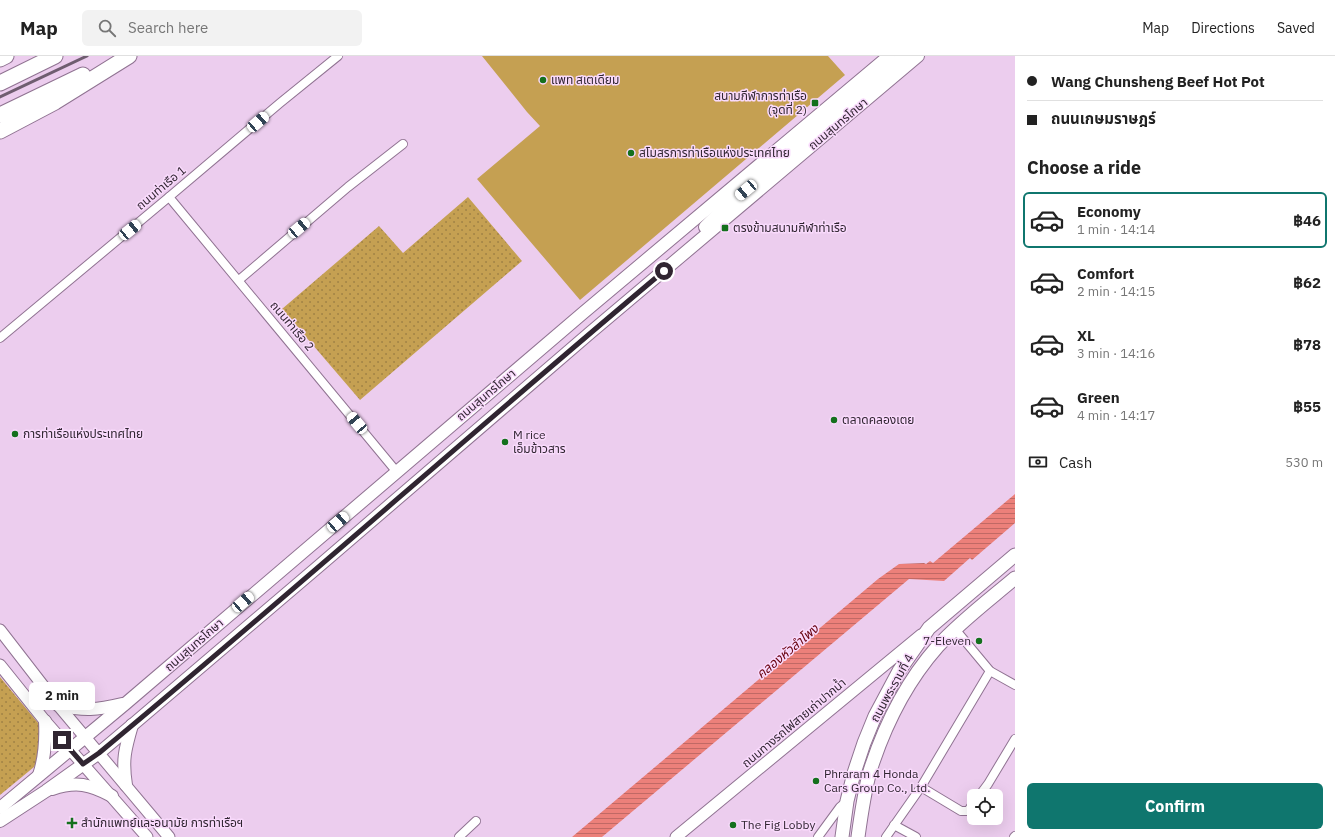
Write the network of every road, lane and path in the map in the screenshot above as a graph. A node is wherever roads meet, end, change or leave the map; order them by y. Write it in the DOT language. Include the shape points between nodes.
graph roads {
  1 [pos="6,56"];
  2 [pos="55,56"];
  3 [pos="124,56"];
  4 [pos="129,56"];
  5 [pos="338,56"];
  6 [pos="889,56"];
  7 [pos="904,56"];
  8 [pos="918,56"];
  9 [pos="0,59"];
  10 [pos="0,83"];
  11 [pos="0,115"];
  12 [pos="0,131"];
  13 [pos="404,144"];
  14 [pos="169,197"];
  15 [pos="676,261"];
  16 [pos="238,280"];
  17 [pos="0,338"];
  18 [pos="396,471"];
  19 [pos="1015,555"];
  20 [pos="1015,578"];
  21 [pos="929,628"];
  22 [pos="955,629"];
  23 [pos="0,630"];
  24 [pos="0,665"];
  25 [pos="990,671"];
  26 [pos="1015,685"];
  27 [pos="125,704"];
  28 [pos="58,705"];
  29 [pos="45,721"];
  30 [pos="132,725"];
  31 [pos="85,737"];
  32 [pos="1015,739"];
  33 [pos="70,749"];
  34 [pos="99,753"];
  35 [pos="83,764"];
  36 [pos="39,775"];
  37 [pos="126,785"];
  38 [pos="921,787"];
  39 [pos="984,789"];
  40 [pos="46,791"];
  41 [pos="112,796"];
  42 [pos="847,801"];
  43 [pos="0,808"];
  44 [pos="967,811"];
  45 [pos="0,821"];
  46 [pos="476,821"];
  47 [pos="894,825"];
  48 [pos="147,837"];
  49 [pos="169,837"];
  50 [pos="459,837"];
  51 [pos="676,837"];
  52 [pos="818,837"];
  53 [pos="842,837"];
  54 [pos="858,837"];
  55 [pos="886,837"];
  56 [pos="916,837"];
  1 -- 9 [label="highway"];
  2 -- 10 [label="highway"];
  3 -- 11 [label="highway"];
  4 -- 12 [label="highway" via="55,102"];
  5 -- 14 [label="street, ถนนท่าเรือ 1"];
  6 -- 18 [label="main road, ถนนสุนทรโกษา"];
  7 -- 15 [label="main road" via="725,207 703,228"];
  8 -- 15 [label="main road, ถนนสุนทรโกษา"];
  13 -- 16 [label="street" via="348,187"];
  14 -- 16 [label="street, ถนนท่าเรือ 2"];
  14 -- 17 [label="street, ถนนท่าเรือ 1"];
  15 -- 30 [label="main road, ถนนสุนทรโกษา"];
  16 -- 18 [label="street, ถนนท่าเรือ 2"];
  18 -- 27 [label="main road, ถนนสุนทรโกษา"];
  19 -- 21 [label="main road, ถนนพระรามที่ 4"];
  20 -- 22 [label="main road, ถนนพระรามที่ 4"];
  21 -- 42 [label="main road, ถนนพระรามที่ 4" via="899,671 875,716 854,773"];
  21 -- 51 [label="street, ถนนทางรถไฟสายเก่าปากน้ำ"];
  22 -- 25 [label="street"];
  22 -- 54 [label="main road, ถนนพระรามที่ 4" via="923,664 888,724 870,772"];
  23 -- 28 [label="street"];
  24 -- 29 [label="street"];
  25 -- 26 [label="street"];
  25 -- 38 [label="street"];
  27 -- 28 [label="main road" via="95,710"];
  27 -- 31 [label="main road, ถนนสุนทรโกษา"];
  28 -- 31 [label="street"];
  29 -- 33 [label="street"];
  29 -- 36 [label="main road" via="46,748"];
  30 -- 34 [label="main road, ถนนสุนทรโกษา"];
  30 -- 37 [label="main road" via="123,767"];
  31 -- 33 [label="main road, ถนนสุนทรโกษา"];
  31 -- 34 [label="street"];
  32 -- 39 [label="street"];
  33 -- 35 [label="street"];
  33 -- 36 [label="main road, ถนนสุนทรโกษา"];
  34 -- 35 [label="main road, ถนนสุนทรโกษา"];
  34 -- 37 [label="street"];
  35 -- 40 [label="main road, ถนนสุนทรโกษา"];
  35 -- 41 [label="street"];
  36 -- 43 [label="main road, ถนนสุนทรโกษา"];
  37 -- 49 [label="street"];
  38 -- 44 [label="street" via="962,811"];
  38 -- 47 [label="street"];
  40 -- 41 [label="main road" via="79,785 97,788"];
  40 -- 45 [label="main road, ถนนสุนทรโกษา"];
  41 -- 48 [label="street"];
  42 -- 52 [label="street"];
  42 -- 53 [label="main road, ถนนพระรามที่ 4"];
  46 -- 50 [label="street"];
  47 -- 55 [label="street"];
  47 -- 56 [label="street"];
}
